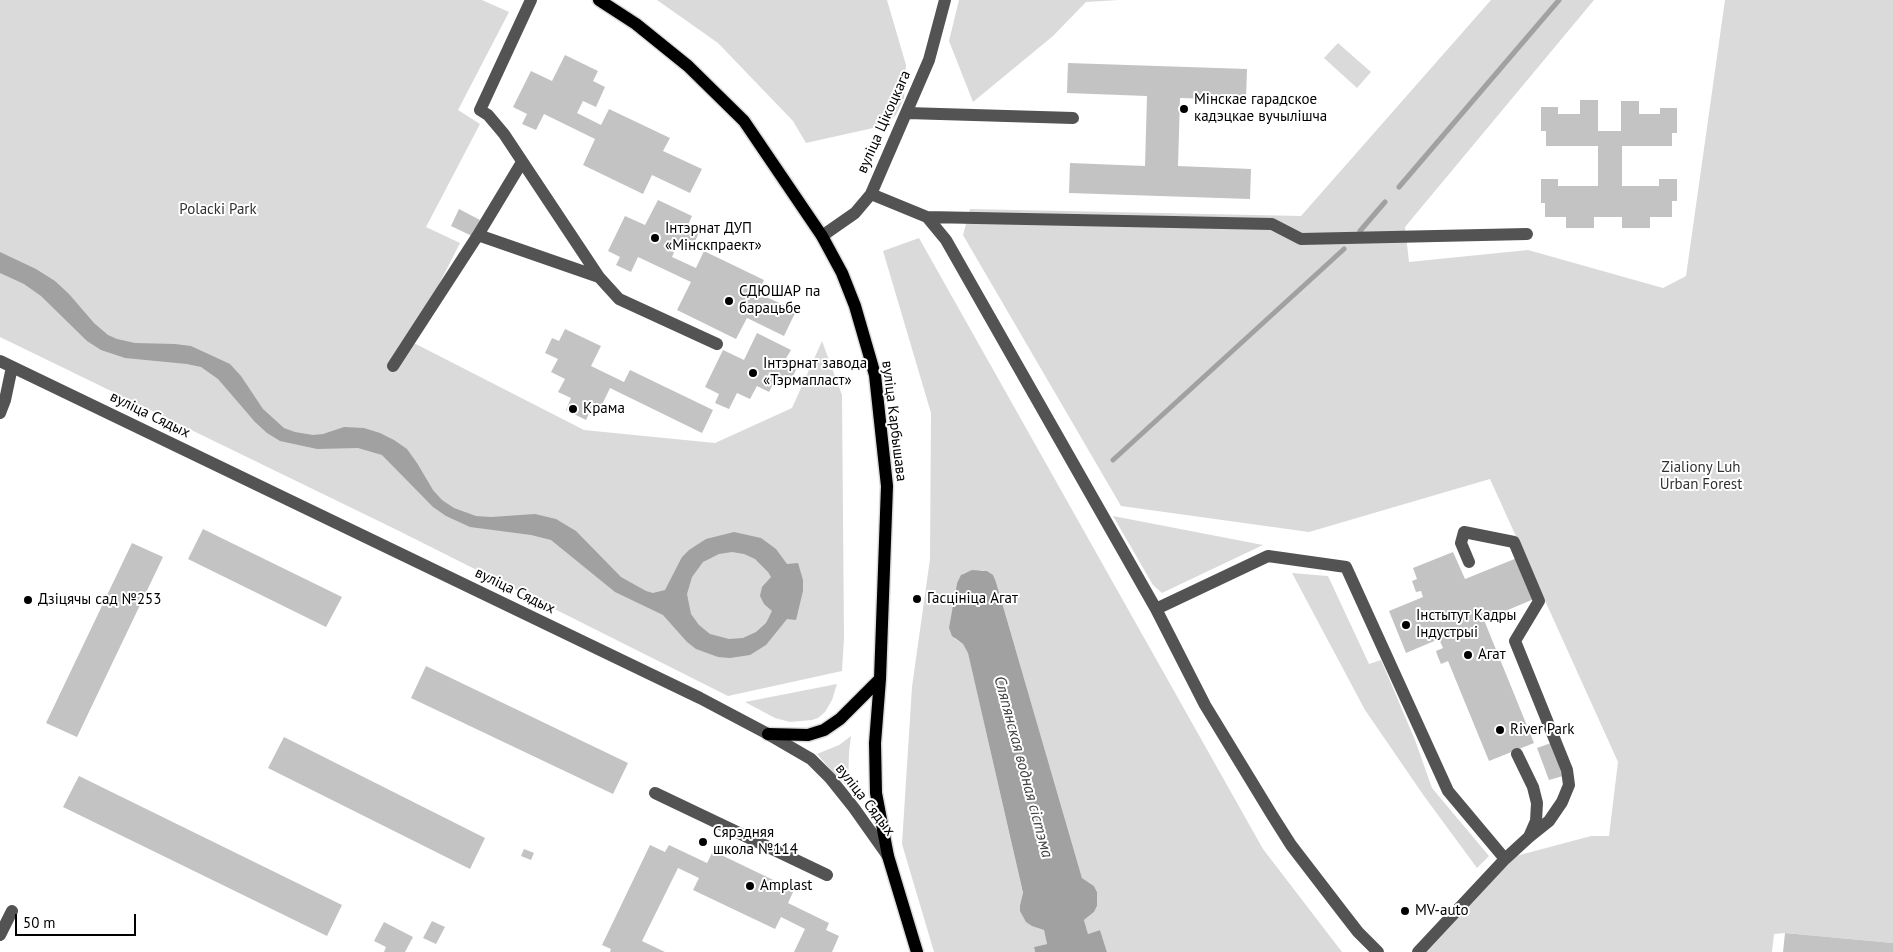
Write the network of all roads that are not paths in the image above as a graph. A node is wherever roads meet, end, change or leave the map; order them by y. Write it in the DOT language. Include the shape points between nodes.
graph roads {
  1 [pos="531,0"];
  2 [pos="599,0"];
  3 [pos="946,0"];
  4 [pos="907,113"];
  5 [pos="1073,118"];
  6 [pos="522,162"];
  7 [pos="870,194"];
  8 [pos="927,217"];
  9 [pos="478,234"];
  10 [pos="1527,234"];
  11 [pos="822,236"];
  12 [pos="599,277"];
  13 [pos="717,344"];
  14 [pos="6,364"];
  15 [pos="393,366"];
  16 [pos="0,413"];
  17 [pos="1469,562"];
  18 [pos="1156,609"];
  19 [pos="880,679"];
  20 [pos="768,734"];
  21 [pos="1517,754"];
  22 [pos="655,793"];
  23 [pos="1529,837"];
  24 [pos="888,856"];
  25 [pos="1505,859"];
  26 [pos="827,875"];
  27 [pos="12,911"];
  28 [pos="0,935"];
  29 [pos="917,952"];
  30 [pos="1378,952"];
  31 [pos="1418,952"];
  1 -- 6 [label="street" via="480,110 504,134"];
  2 -- 11 [label="main road, вуліца Карбышава" via="636,24 688,66 744,121"];
  3 -- 4 [label="street, вуліца Цікоцкага" via="929,60"];
  4 -- 5 [label="street"];
  4 -- 7 [label="street, вуліца Цікоцкага"];
  6 -- 9 [label="street"];
  6 -- 12 [label="street"];
  7 -- 8 [label="street"];
  7 -- 11 [label="street, вуліца Цікоцкага" via="854,213"];
  8 -- 10 [label="street" via="1272,224 1301,239"];
  8 -- 18 [label="street" via="946,240"];
  9 -- 12 [label="street"];
  9 -- 15 [label="street"];
  11 -- 19 [label="main road, вуліца Карбышава" via="842,272 875,375 887,486"];
  12 -- 13 [label="street" via="619,299"];
  14 -- 16 [label="street" via="5,400"];
  14 -- 20 [label="street, вуліца Сядых" via="700,698"];
  17 -- 23 [label="street" via="1461,543 1464,532 1514,542 1539,601 1515,641 1568,770 1569,785 1549,821"];
  18 -- 25 [label="street" via="1268,556 1346,567 1448,791"];
  18 -- 30 [label="street" via="1205,705 1291,845 1358,932"];
  19 -- 20 [label="main road" via="840,719 824,730 808,736"];
  19 -- 24 [label="main road, вуліца Карбышава" via="875,742 876,793"];
  20 -- 24 [label="street, вуліца Сядых" via="811,759 830,778"];
  21 -- 23 [label="street" via="1537,803 1536,822"];
  22 -- 26 [label="street"];
  23 -- 25 [label="street"];
  24 -- 29 [label="main road, вуліца Сядых"];
  25 -- 31 [label="street"];
  27 -- 28 [label="street"];
}
